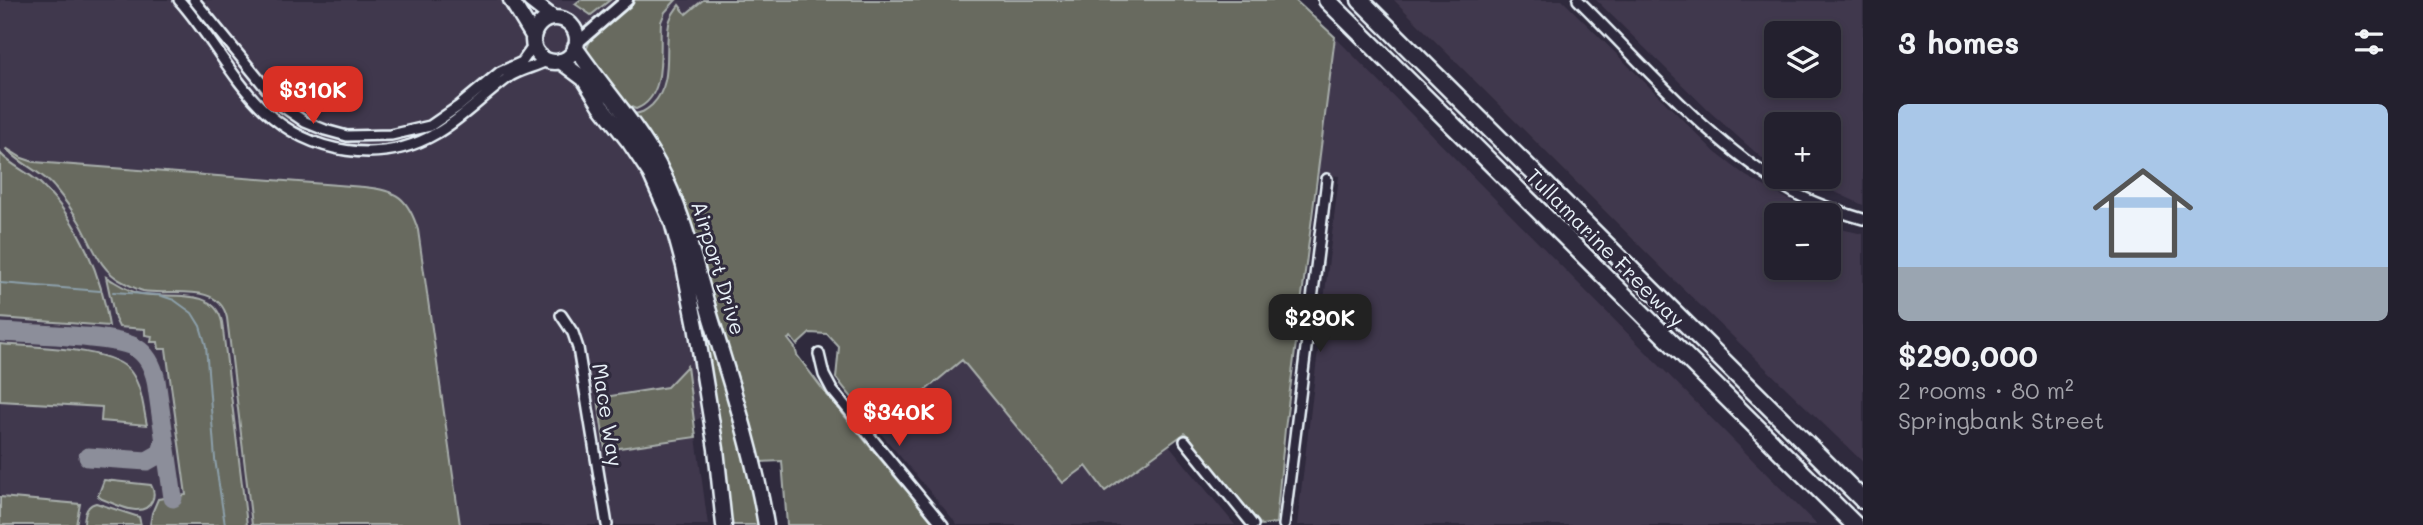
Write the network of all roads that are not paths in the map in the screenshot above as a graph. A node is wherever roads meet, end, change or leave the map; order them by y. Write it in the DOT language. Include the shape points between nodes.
graph roads {
  1 [pos="179,0"];
  2 [pos="194,0"];
  3 [pos="511,0"];
  4 [pos="530,0"];
  5 [pos="627,0"];
  6 [pos="1315,0"];
  7 [pos="1328,0"];
  8 [pos="1360,0"];
  9 [pos="1578,0"];
  10 [pos="553,18"];
  11 [pos="533,41"];
  12 [pos="576,46"];
  13 [pos="1377,50"];
  14 [pos="554,60"];
  15 [pos="1327,179"];
  16 [pos="1863,219"];
  17 [pos="561,314"];
  18 [pos="819,354"];
  19 [pos="1185,441"];
  20 [pos="1863,500"];
  21 [pos="607,525"];
  22 [pos="724,525"];
  23 [pos="766,525"];
  24 [pos="943,525"];
  25 [pos="1254,525"];
  26 [pos="1284,525"];
  27 [pos="1855,525"];
  1 -- 14 [label="street" via="264,110 302,138 349,151 393,149 431,136 511,75"];
  2 -- 11 [label="street" via="279,104 305,122 347,136 391,135 430,126 500,72 522,62"];
  3 -- 11 [label="main road"];
  4 -- 10 [label="main road"];
  5 -- 12 [label="street"];
  6 -- 13 [label="highway"];
  7 -- 13 [label="highway, Tullamarine Freeway"];
  8 -- 20 [label="highway, Tullamarine Freeway"];
  9 -- 16 [label="street" via="1738,155 1794,192"];
  10 -- 11 [label="main road" via="540,23"];
  10 -- 12 [label="main road" via="570,24"];
  11 -- 14 [label="main road" via="537,52"];
  12 -- 14 [label="main road" via="568,57"];
  12 -- 23 [label="main road, Airport Drive" via="644,140 681,216 749,445"];
  13 -- 27 [label="highway, Tullamarine Freeway"];
  14 -- 22 [label="main road, Airport Drive" via="582,77 650,173 672,222 696,326"];
  15 -- 26 [label="street"];
  17 -- 21 [label="street, Mace Way" via="578,348"];
  18 -- 24 [label="street" via="832,390"];
  19 -- 25 [label="street"];
}
